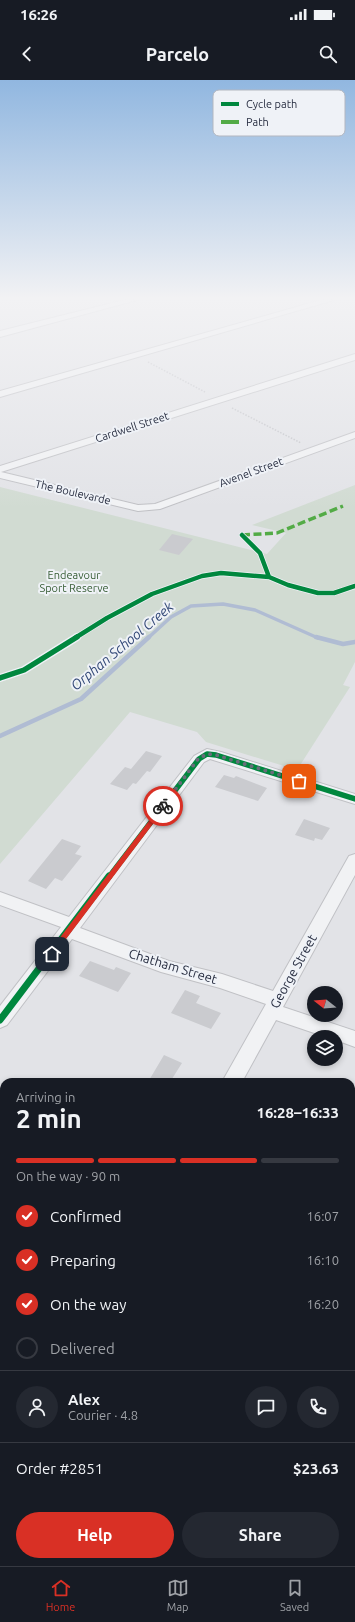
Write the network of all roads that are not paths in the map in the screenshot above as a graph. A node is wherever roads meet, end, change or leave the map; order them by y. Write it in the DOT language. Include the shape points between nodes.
graph roads {
  1 [pos="88,369"];
  2 [pos="313,369"];
  3 [pos="0,394"];
  4 [pos="355,435"];
  5 [pos="0,469"];
  6 [pos="0,475"];
  7 [pos="147,508"];
  8 [pos="355,799"];
  9 [pos="355,860"];
  10 [pos="0,898"];
  11 [pos="71,928"];
  12 [pos="274,1005"];
  13 [pos="0,1020"];
  14 [pos="355,1039"];
  15 [pos="234,1078"];
  1 -- 3 [label="street"];
  2 -- 5 [label="street, Cardwell Street"];
  4 -- 7 [label="street, Avenel Street"];
  6 -- 7 [label="street, The Boulevarde"];
  8 -- 11 [label="street" via="207,754 198,759"];
  9 -- 12 [label="street, George Street"];
  10 -- 11 [label="street, Chatham Street"];
  11 -- 12 [label="street, Chatham Street" via="168,967 222,981"];
  11 -- 13 [label="street"];
  12 -- 14 [label="street, Chatham Street"];
  12 -- 15 [label="street, George Street"];
}
